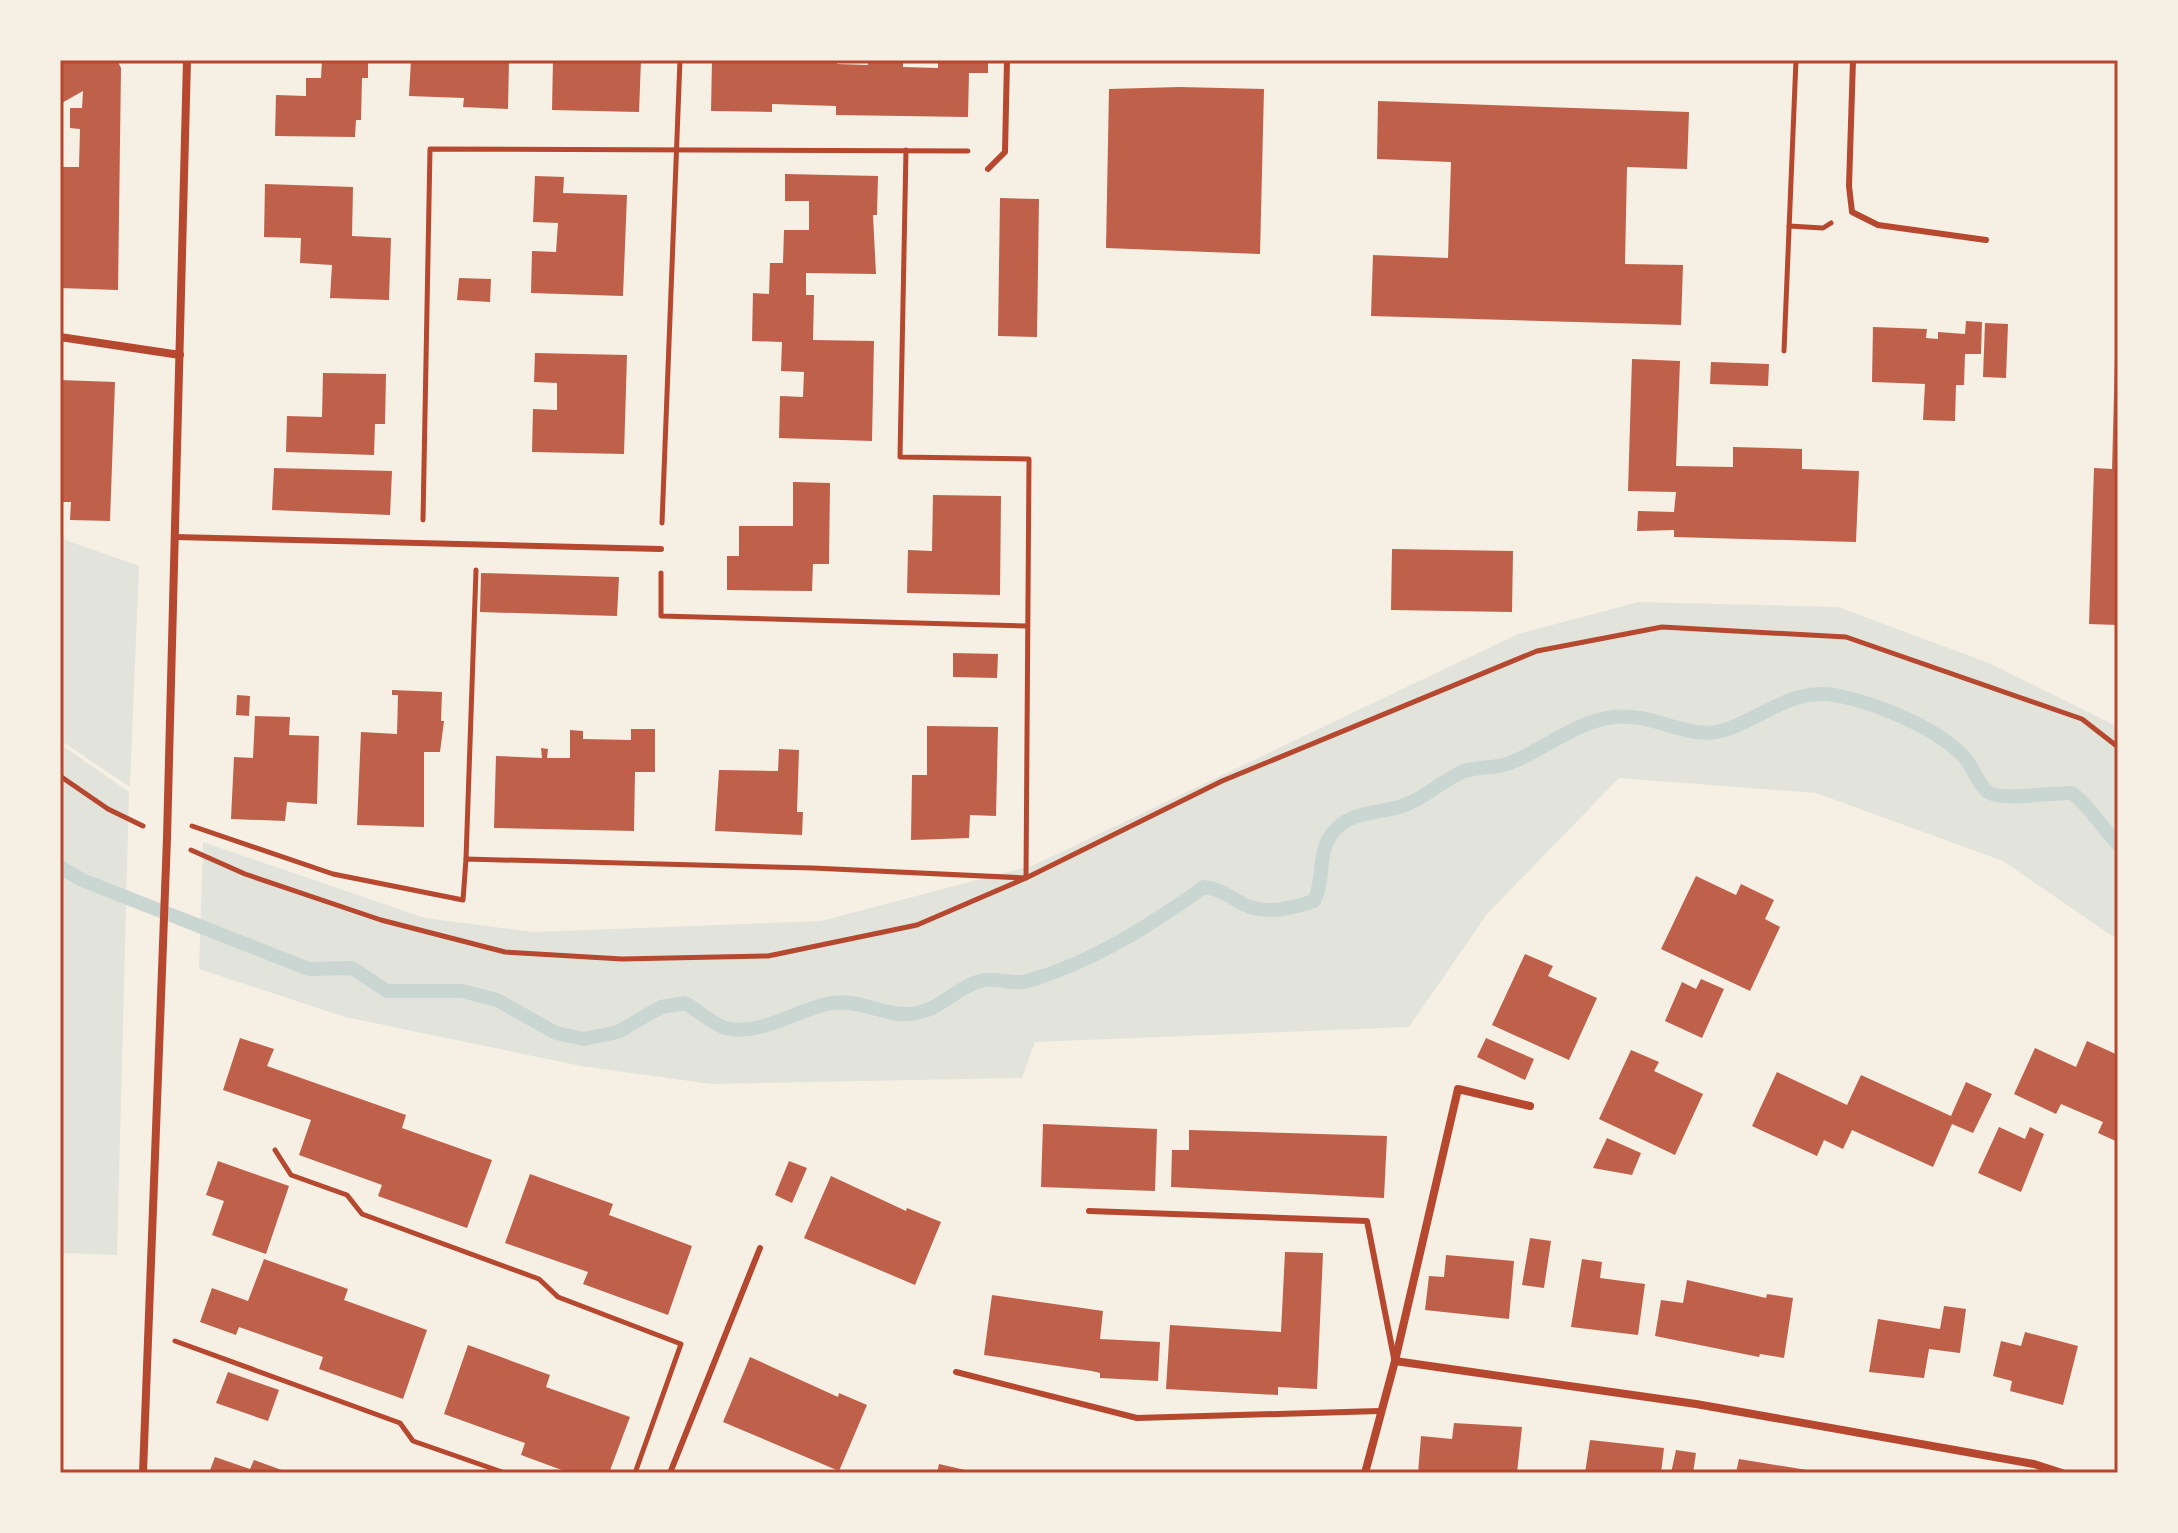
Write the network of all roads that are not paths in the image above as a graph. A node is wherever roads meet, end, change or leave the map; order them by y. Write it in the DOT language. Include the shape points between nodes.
graph roads {
  1 [pos="187,60"];
  2 [pos="1007,60"];
  3 [pos="1853,60"];
  4 [pos="988,169"];
  5 [pos="1986,240"];
  6 [pos="60,337"];
  7 [pos="180,355"];
  8 [pos="175,537"];
  9 [pos="661,549"];
  10 [pos="1530,1106"];
  11 [pos="1089,1211"];
  12 [pos="760,1248"];
  13 [pos="1395,1361"];
  14 [pos="956,1372"];
  15 [pos="1379,1411"];
  16 [pos="143,1473"];
  17 [pos="670,1473"];
  18 [pos="1365,1473"];
  19 [pos="2062,1473"];
  1 -- 7 [label="street"];
  2 -- 4 [label="lane" via="1005,152"];
  3 -- 5 [label="lane" via="1852,212 1878,225"];
  6 -- 7 [label="street"];
  7 -- 8 [label="street"];
  8 -- 9 [label="lane"];
  8 -- 16 [label="street"];
  10 -- 13 [label="street" via="1458,1089"];
  11 -- 13 [label="lane" via="1367,1221"];
  12 -- 17 [label="lane"];
  13 -- 15 [label="street"];
  13 -- 19 [label="street" via="1696,1404"];
  14 -- 15 [label="lane" via="1137,1418"];
  15 -- 18 [label="street"];
}
